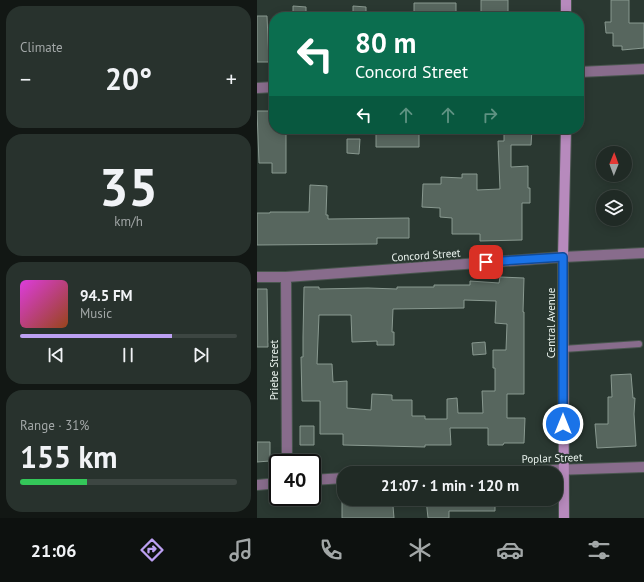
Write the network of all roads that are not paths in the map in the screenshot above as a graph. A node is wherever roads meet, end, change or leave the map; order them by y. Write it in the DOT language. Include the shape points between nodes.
graph roads {
  1 [pos="566,0"];
  2 [pos="566,12"];
  3 [pos="644,69"];
  4 [pos="584,72"];
  5 [pos="269,87"];
  6 [pos="257,88"];
  7 [pos="566,134"];
  8 [pos="644,253"];
  9 [pos="563,257"];
  10 [pos="257,277"];
  11 [pos="286,277"];
  12 [pos="639,344"];
  13 [pos="563,349"];
  14 [pos="287,454"];
  15 [pos="563,466"];
  16 [pos="644,467"];
  17 [pos="563,469"];
  18 [pos="337,478"];
  19 [pos="321,479"];
  20 [pos="269,484"];
  21 [pos="257,485"];
  22 [pos="564,518"];
  1 -- 2 [label="street"];
  3 -- 4 [label="street"];
  5 -- 6 [label="street"];
  7 -- 9 [label="street, Central Avenue"];
  8 -- 9 [label="street, Concord Street"];
  9 -- 11 [label="street, Concord Street"];
  9 -- 13 [label="street, Central Avenue"];
  10 -- 11 [label="street, Concord Street"];
  11 -- 14 [label="street, Priebe Street"];
  12 -- 13 [label="lane"];
  13 -- 15 [label="street, Central Avenue"];
  16 -- 17 [label="street, Poplar Street"];
  17 -- 22 [label="street, Central Avenue"];
  18 -- 19 [label="street"];
  20 -- 21 [label="street"];
}
